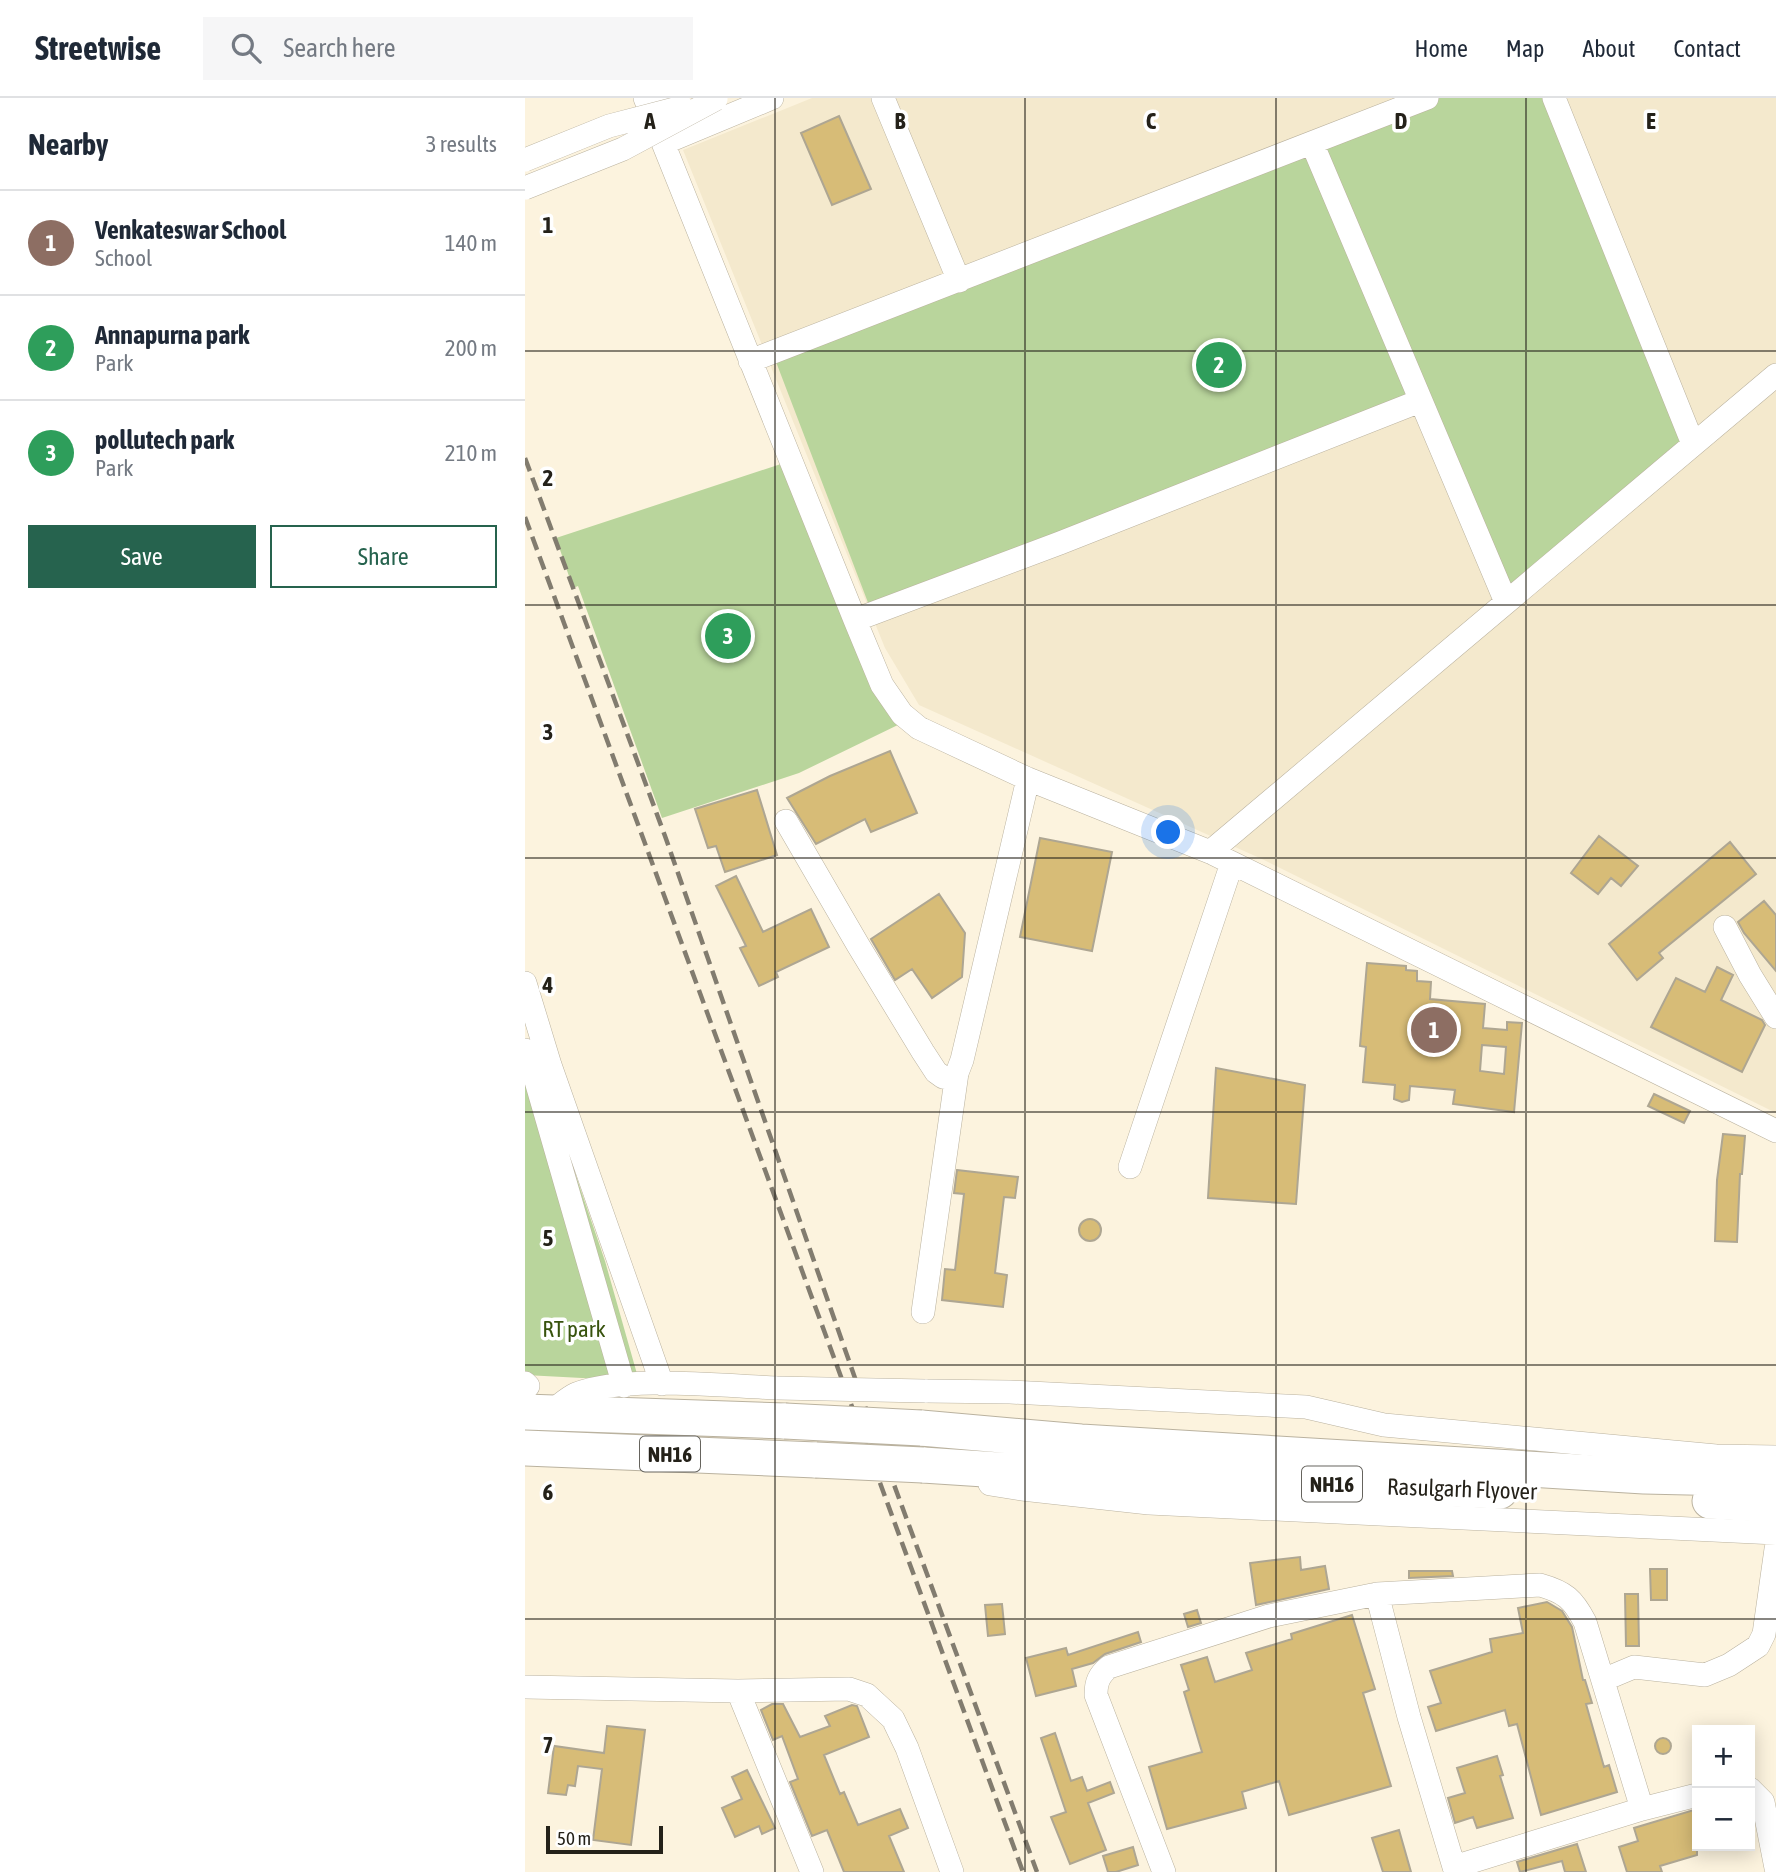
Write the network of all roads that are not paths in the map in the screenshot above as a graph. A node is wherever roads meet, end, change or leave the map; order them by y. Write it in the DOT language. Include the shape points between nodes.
graph roads {
  1 [pos="717,98"];
  2 [pos="772,98"];
  3 [pos="883,98"];
  4 [pos="1427,98"];
  5 [pos="1554,98"];
  6 [pos="654,101"];
  7 [pos="664,143"];
  8 [pos="1312,143"];
  9 [pos="525,160"];
  10 [pos="525,188"];
  11 [pos="959,281"];
  12 [pos="750,361"];
  13 [pos="1776,375"];
  14 [pos="1420,401"];
  15 [pos="1693,444"];
  16 [pos="1506,602"];
  17 [pos="855,621"];
  18 [pos="1028,779"];
  19 [pos="786,821"];
  20 [pos="1210,852"];
  21 [pos="1232,863"];
  22 [pos="1725,927"];
  23 [pos="525,983"];
  24 [pos="1776,1017"];
  25 [pos="525,1050"];
  26 [pos="957,1073"];
  27 [pos="531,1084"];
  28 [pos="1776,1131"];
  29 [pos="1130,1167"];
  30 [pos="923,1312"];
  31 [pos="662,1384"];
  32 [pos="624,1386"];
  33 [pos="532,1399"];
  34 [pos="781,1405"];
  35 [pos="525,1448"];
  36 [pos="1776,1457"];
  37 [pos="930,1466"];
  38 [pos="1776,1479"];
  39 [pos="1776,1505"];
  40 [pos="1776,1533"];
  41 [pos="1776,1549"];
  42 [pos="1377,1594"];
  43 [pos="1603,1680"];
  44 [pos="525,1687"];
  45 [pos="738,1691"];
  46 [pos="1755,1794"];
  47 [pos="1692,1796"];
  48 [pos="1642,1809"];
  49 [pos="1776,1868"];
  50 [pos="1455,1869"];
  51 [pos="812,1872"];
  52 [pos="952,1872"];
  53 [pos="1164,1872"];
  1 -- 9 [label="street, bridge" via="609,126"];
  1 -- 10 [label="street, bridge" via="623,149"];
  2 -- 7 [label="street"];
  3 -- 11 [label="street"];
  4 -- 8 [label="street"];
  5 -- 15 [label="street"];
  6 -- 7 [label="street"];
  7 -- 12 [label="street"];
  8 -- 11 [label="street"];
  8 -- 14 [label="street"];
  11 -- 12 [label="street"];
  12 -- 17 [label="street"];
  13 -- 15 [label="street"];
  14 -- 16 [label="street"];
  14 -- 17 [label="street"];
  15 -- 16 [label="street"];
  16 -- 20 [label="street"];
  17 -- 18 [label="street" via="883,685 902,714 919,728"];
  18 -- 20 [label="street"];
  18 -- 26 [label="street"];
  19 -- 26 [label="street" via="936,1072 950,1078"];
  20 -- 21 [label="street"];
  21 -- 28 [label="street"];
  21 -- 29 [label="street"];
  22 -- 24 [label="street"];
  23 -- 31 [label="street"];
  25 -- 27 [label="street"];
  26 -- 30 [label="street"];
  27 -- 32 [label="street"];
  31 -- 32 [label="street"];
  31 -- 34 [label="street"];
  32 -- 33 [label="street"];
  33 -- 34 [label="highway, NH16"];
  34 -- 36 [label="street, bridge" via="925,1391 1306,1406 1384,1425 1716,1456"];
  34 -- 38 [label="highway, Rasulgarh Flyover / NH16, bridge" via="921,1428 1081,1442 1644,1476"];
  35 -- 37 [label="highway, NH16, bridge"];
  37 -- 39 [label="highway, Rasulgarh Flyover / NH16"];
  37 -- 40 [label="street" via="975,1481 1022,1489 1149,1503"];
  41 -- 43 [label="street" via="1764,1634 1758,1646 1705,1675 1634,1667"];
  42 -- 43 [label="street" via="1540,1585 1559,1590 1576,1604 1585,1622"];
  42 -- 50 [label="street"];
  42 -- 53 [label="street" via="1269,1616 1101,1673 1096,1695"];
  43 -- 48 [label="street"];
  44 -- 45 [label="street"];
  45 -- 51 [label="street"];
  45 -- 52 [label="street" via="849,1689 880,1705 893,1719 907,1748"];
  46 -- 49 [label="street" via="1763,1802"];
  47 -- 48 [label="street"];
  48 -- 50 [label="street"];
}
